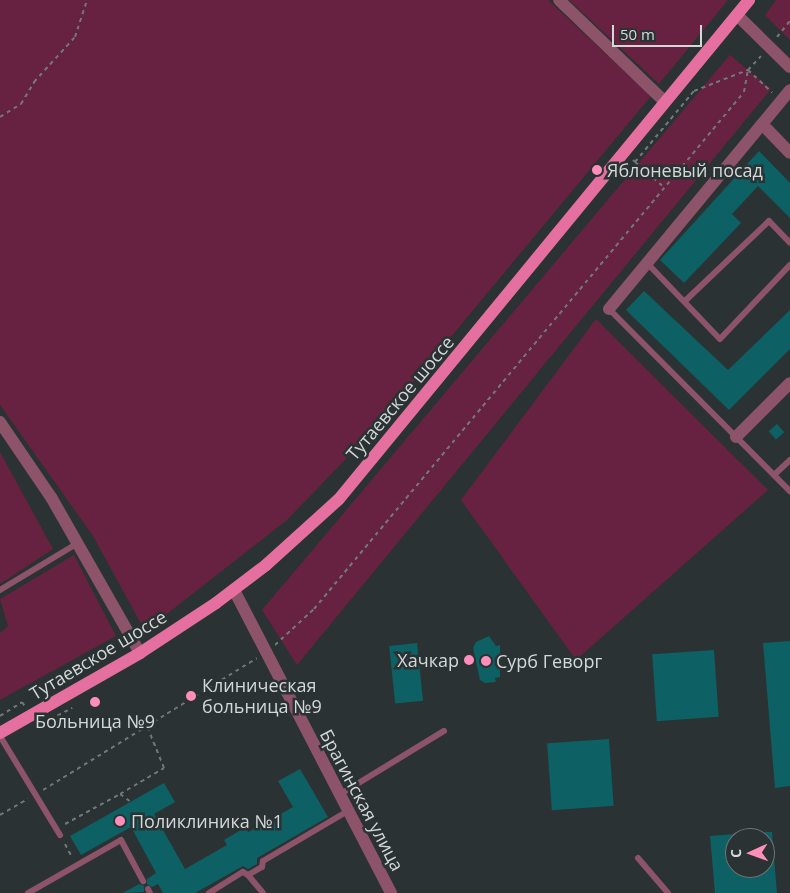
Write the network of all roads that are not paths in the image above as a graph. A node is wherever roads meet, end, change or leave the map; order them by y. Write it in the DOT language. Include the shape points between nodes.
graph roads {
  1 [pos="559,0"];
  2 [pos="749,0"];
  3 [pos="737,15"];
  4 [pos="790,67"];
  5 [pos="790,90"];
  6 [pos="665,102"];
  7 [pos="762,124"];
  8 [pos="790,153"];
  9 [pos="790,243"];
  10 [pos="647,262"];
  11 [pos="790,265"];
  12 [pos="685,302"];
  13 [pos="609,309"];
  14 [pos="788,389"];
  15 [pos="0,422"];
  16 [pos="736,437"];
  17 [pos="790,460"];
  18 [pos="774,475"];
  19 [pos="790,491"];
  20 [pos="78,543"];
  21 [pos="0,590"];
  22 [pos="234,590"];
  23 [pos="140,652"];
  24 [pos="444,731"];
  25 [pos="0,735"];
  26 [pos="339,795"];
  27 [pos="348,811"];
  28 [pos="58,832"];
  29 [pos="638,858"];
  30 [pos="248,875"];
  31 [pos="143,881"];
  32 [pos="28,893"];
  33 [pos="209,893"];
  34 [pos="262,893"];
  35 [pos="392,893"];
  36 [pos="668,893"];
  1 -- 6 [label="street"];
  2 -- 3 [label="main road, Тутаевское шоссе"];
  3 -- 4 [label="street"];
  3 -- 6 [label="main road, Тутаевское шоссе"];
  5 -- 7 [label="street"];
  6 -- 22 [label="main road, Тутаевское шоссе" via="338,499"];
  7 -- 8 [label="street"];
  7 -- 10 [label="street"];
  9 -- 12 [label="lane" via="768,221"];
  10 -- 12 [label="lane"];
  10 -- 13 [label="street"];
  11 -- 12 [label="lane" via="720,339"];
  13 -- 16 [label="lane"];
  14 -- 16 [label="street"];
  15 -- 20 [label="street"];
  16 -- 18 [label="lane"];
  17 -- 18 [label="lane"];
  18 -- 19 [label="lane"];
  20 -- 21 [label="lane"];
  20 -- 23 [label="street"];
  22 -- 23 [label="main road, Тутаевское шоссе"];
  22 -- 26 [label="street, Брагинская улица"];
  23 -- 25 [label="main road, Тутаевское шоссе"];
  24 -- 26 [label="lane"];
  25 -- 28 [label="lane"];
  26 -- 27 [label="street, Брагинская улица"];
  27 -- 30 [label="lane" via="263,861 262,867"];
  27 -- 35 [label="street, Брагинская улица"];
  29 -- 36 [label="lane"];
  30 -- 33 [label="lane" via="243,872"];
  30 -- 34 [label="lane"];
  31 -- 32 [label="lane" via="121,840"];
}
